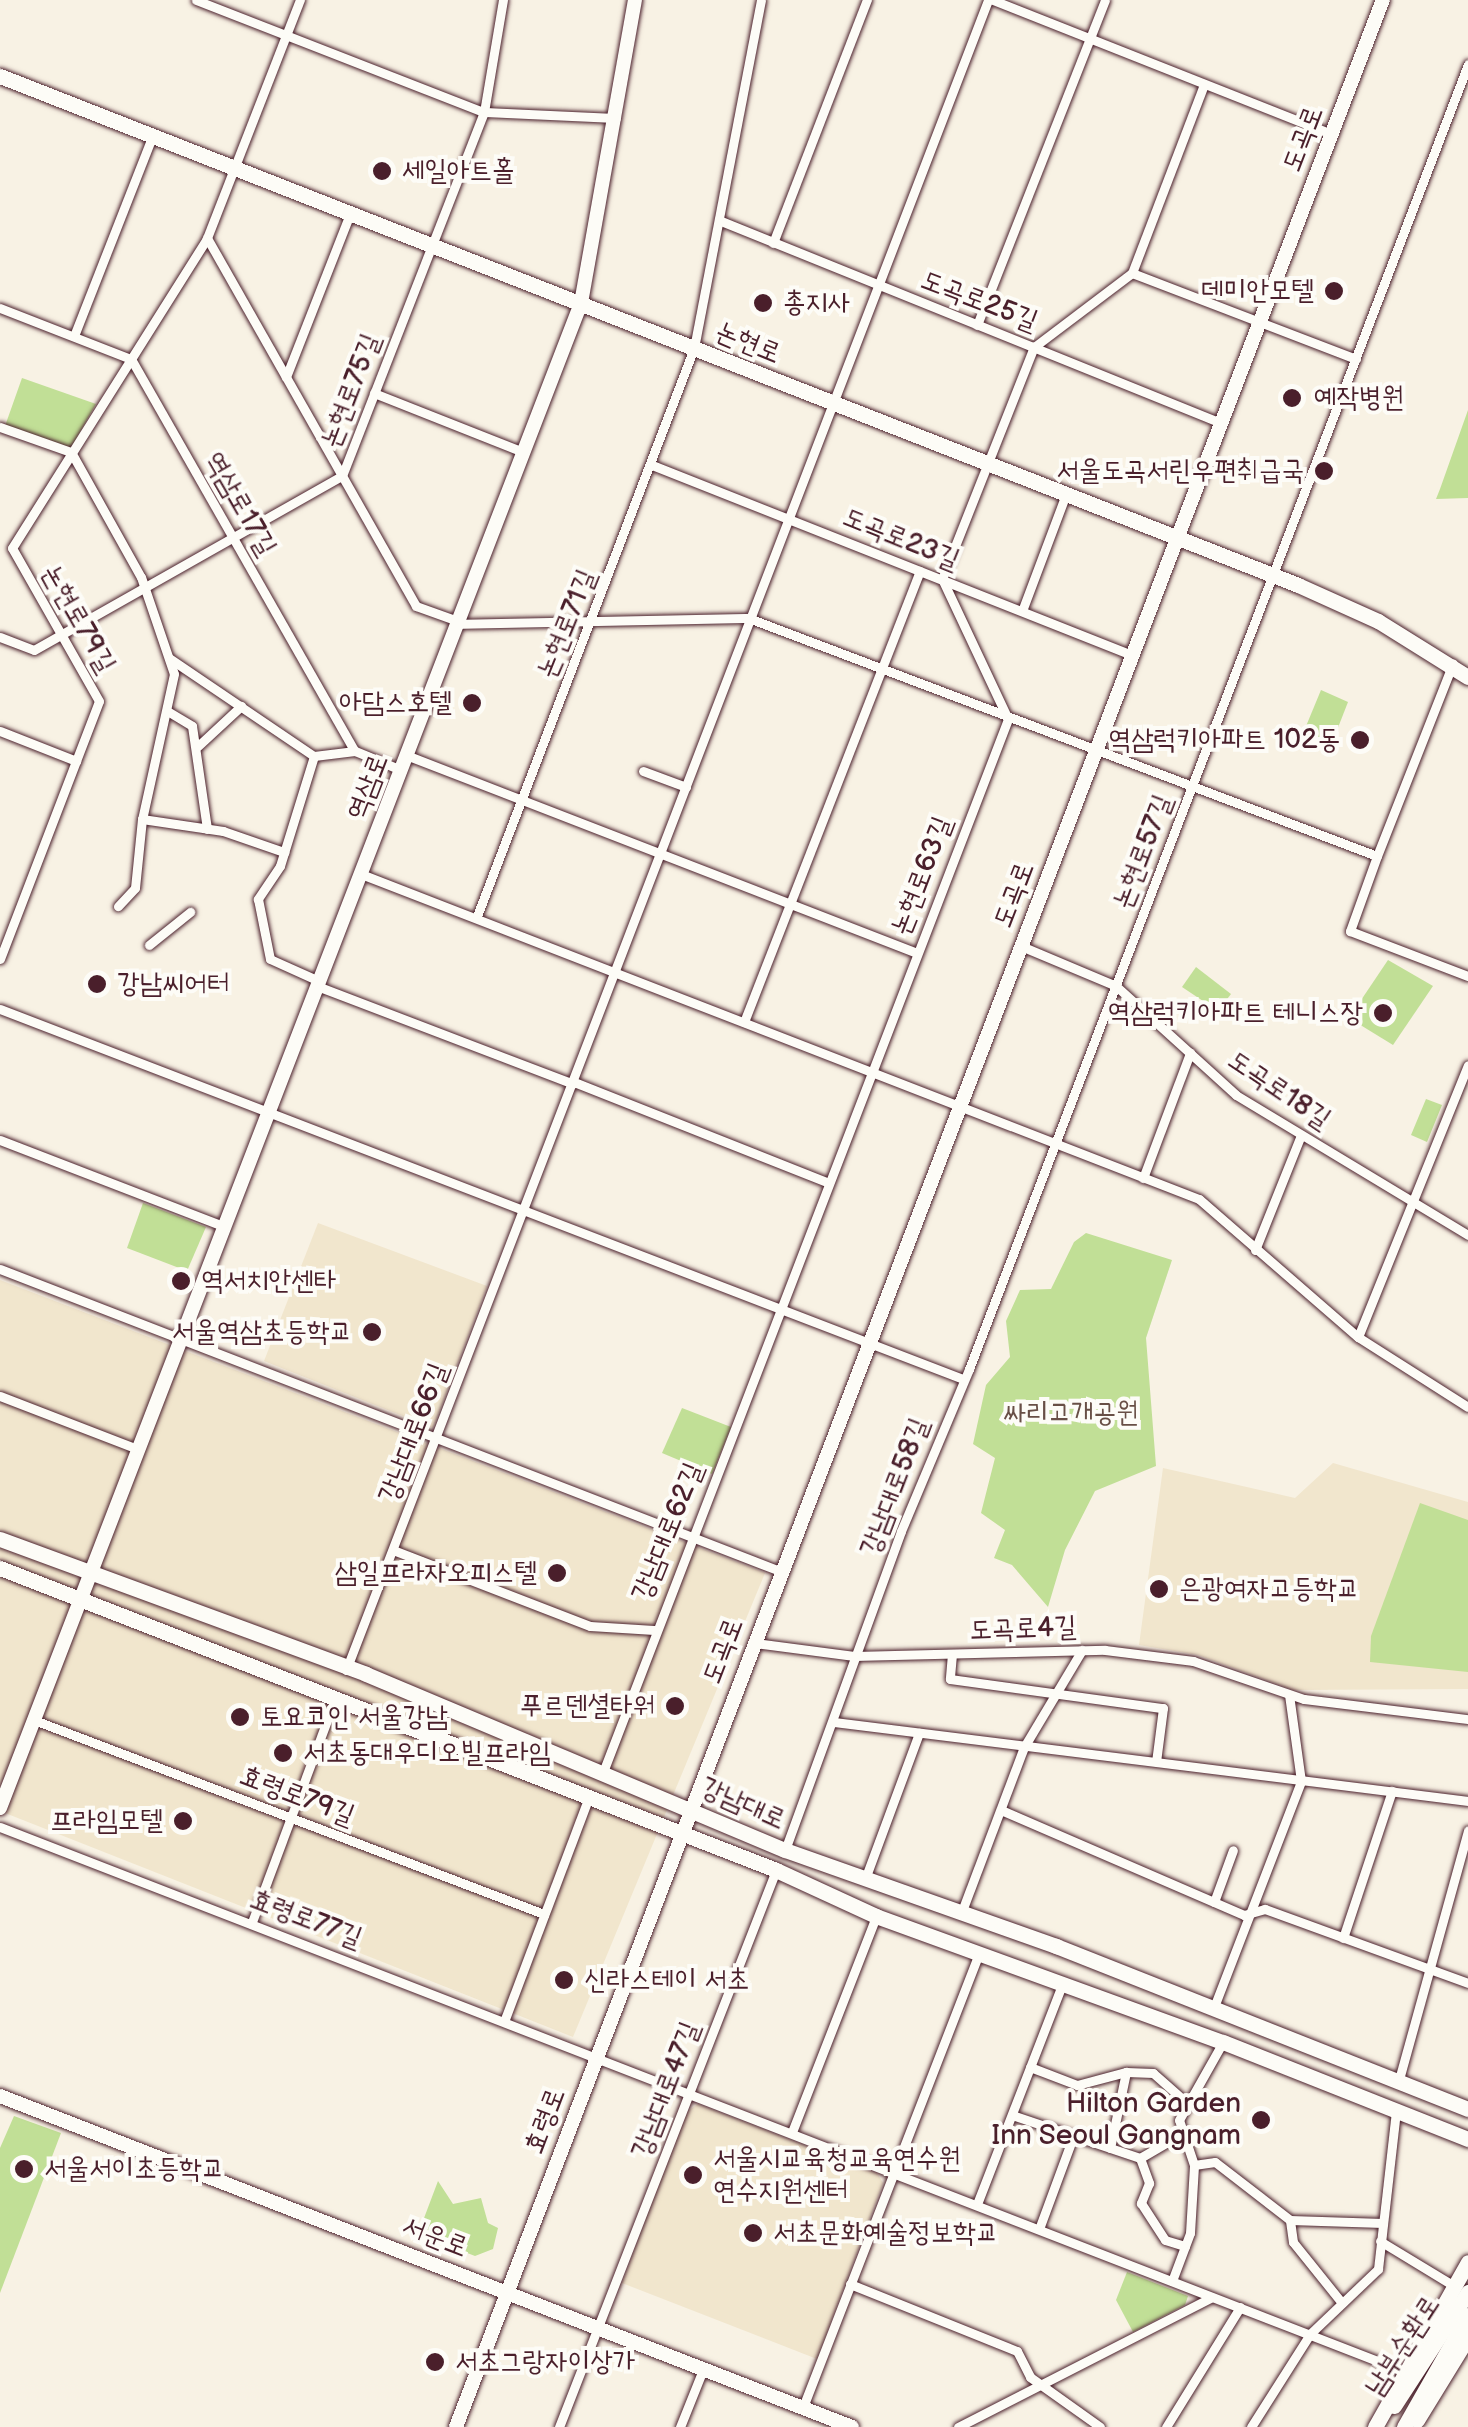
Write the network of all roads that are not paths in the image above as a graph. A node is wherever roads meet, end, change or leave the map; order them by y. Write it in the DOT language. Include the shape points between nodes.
graph roads {
  1 [pos="196,0"];
  2 [pos="300,0"];
  3 [pos="503,0"];
  4 [pos="635,0"];
  5 [pos="761,0"];
  6 [pos="867,0"];
  7 [pos="991,0"];
  8 [pos="1106,0"];
  9 [pos="1383,0"];
  10 [pos="286,36"];
  11 [pos="1091,39"];
  12 [pos="1468,64"];
  13 [pos="0,76"];
  14 [pos="1204,84"];
  15 [pos="484,112"];
  16 [pos="616,118"];
  17 [pos="153,134"];
  18 [pos="1332,134"];
  19 [pos="234,166"];
  20 [pos="350,214"];
  21 [pos="721,221"];
  22 [pos="208,238"];
  23 [pos="774,243"];
  24 [pos="433,246"];
  25 [pos="1132,273"];
  26 [pos="875,285"];
  27 [pos="581,303"];
  28 [pos="0,308"];
  29 [pos="1259,322"];
  30 [pos="977,325"];
  31 [pos="74,336"];
  32 [pos="1034,347"];
  33 [pos="694,348"];
  34 [pos="130,359"];
  35 [pos="1356,360"];
  36 [pos="286,376"];
  37 [pos="374,393"];
  38 [pos="830,404"];
  39 [pos="1221,423"];
  40 [pos="0,426"];
  41 [pos="71,452"];
  42 [pos="523,452"];
  43 [pos="986,464"];
  44 [pos="652,465"];
  45 [pos="342,476"];
  46 [pos="1066,494"];
  47 [pos="788,519"];
  48 [pos="232,537"];
  49 [pos="1177,537"];
  50 [pos="0,544"];
  51 [pos="12,548"];
  52 [pos="920,570"];
  53 [pos="1272,575"];
  54 [pos="942,579"];
  55 [pos="143,588"];
  56 [pos="1022,611"];
  57 [pos="752,619"];
  58 [pos="593,620"];
  59 [pos="457,623"];
  60 [pos="61,636"];
  61 [pos="0,637"];
  62 [pos="1132,655"];
  63 [pos="170,658"];
  64 [pos="1453,663"];
  65 [pos="880,670"];
  66 [pos="1468,676"];
  67 [pos="240,706"];
  68 [pos="169,712"];
  69 [pos="1008,719"];
  70 [pos="0,731"];
  71 [pos="198,746"];
  72 [pos="355,751"];
  73 [pos="1094,752"];
  74 [pos="314,756"];
  75 [pos="76,761"];
  76 [pos="404,762"];
  77 [pos="644,771"];
  78 [pos="686,787"];
  79 [pos="1190,790"];
  80 [pos="523,800"];
  81 [pos="142,819"];
  82 [pos="207,830"];
  83 [pos="284,852"];
  84 [pos="661,853"];
  85 [pos="1377,856"];
  86 [pos="361,874"];
  87 [pos="790,902"];
  88 [pos="118,906"];
  89 [pos="190,912"];
  90 [pos="477,916"];
  91 [pos="149,945"];
  92 [pos="1021,946"];
  93 [pos="917,952"];
  94 [pos="0,960"];
  95 [pos="617,970"];
  96 [pos="1468,976"];
  97 [pos="318,984"];
  98 [pos="1116,986"];
  99 [pos="0,1009"];
  100 [pos="744,1022"];
  101 [pos="1190,1053"];
  102 [pos="1468,1065"];
  103 [pos="871,1070"];
  104 [pos="574,1083"];
  105 [pos="960,1104"];
  106 [pos="267,1112"];
  107 [pos="1301,1135"];
  108 [pos="0,1140"];
  109 [pos="1054,1145"];
  110 [pos="1143,1178"];
  111 [pos="828,1183"];
  112 [pos="1412,1202"];
  113 [pos="522,1210"];
  114 [pos="223,1226"];
  115 [pos="1468,1235"];
  116 [pos="1255,1250"];
  117 [pos="0,1269"];
  118 [pos="779,1310"];
  119 [pos="1358,1337"];
  120 [pos="181,1340"];
  121 [pos="869,1344"];
  122 [pos="962,1379"];
  123 [pos="0,1396"];
  124 [pos="1468,1407"];
  125 [pos="437,1437"];
  126 [pos="137,1450"];
  127 [pos="691,1536"];
  128 [pos="0,1539"];
  129 [pos="393,1550"];
  130 [pos="0,1568"];
  131 [pos="780,1571"];
  132 [pos="91,1576"];
  133 [pos="82,1597"];
  134 [pos="654,1630"];
  135 [pos="753,1643"];
  136 [pos="1082,1650"];
  137 [pos="952,1654"];
  138 [pos="854,1656"];
  139 [pos="346,1672"];
  140 [pos="1057,1692"];
  141 [pos="1289,1695"];
  142 [pos="335,1699"];
  143 [pos="34,1720"];
  144 [pos="1468,1720"];
  145 [pos="834,1722"];
  146 [pos="920,1734"];
  147 [pos="1024,1747"];
  148 [pos="1156,1762"];
  149 [pos="603,1772"];
  150 [pos="1301,1781"];
  151 [pos="1392,1792"];
  152 [pos="588,1799"];
  153 [pos="1468,1801"];
  154 [pos="688,1807"];
  155 [pos="0,1808"];
  156 [pos="1001,1810"];
  157 [pos="292,1818"];
  158 [pos="0,1826"];
  159 [pos="1468,1831"];
  160 [pos="679,1832"];
  161 [pos="785,1850"];
  162 [pos="1233,1850"];
  163 [pos="1465,1857"];
  164 [pos="776,1870"];
  165 [pos="865,1879"];
  166 [pos="1214,1902"];
  167 [pos="962,1910"];
  168 [pos="1256,1911"];
  169 [pos="544,1914"];
  170 [pos="876,1916"];
  171 [pos="252,1922"];
  172 [pos="1343,1938"];
  173 [pos="979,1954"];
  174 [pos="1428,1968"];
  175 [pos="1468,1983"];
  176 [pos="1062,1986"];
  177 [pos="1214,2007"];
  178 [pos="504,2018"];
  179 [pos="1223,2042"];
  180 [pos="597,2054"];
  181 [pos="1030,2067"];
  182 [pos="1126,2072"];
  183 [pos="1398,2083"];
  184 [pos="689,2092"];
  185 [pos="0,2096"];
  186 [pos="1188,2104"];
  187 [pos="1466,2108"];
  188 [pos="1396,2112"];
  189 [pos="1012,2115"];
  190 [pos="792,2132"];
  191 [pos="1183,2133"];
  192 [pos="1451,2133"];
  193 [pos="1072,2140"];
  194 [pos="1468,2140"];
  195 [pos="1110,2148"];
  196 [pos="1468,2152"];
  197 [pos="1140,2158"];
  198 [pos="1194,2165"];
  199 [pos="894,2172"];
  200 [pos="977,2204"];
  201 [pos="1290,2220"];
  202 [pos="1383,2223"];
  203 [pos="1039,2229"];
  204 [pos="1380,2240"];
  205 [pos="1185,2246"];
  206 [pos="1468,2262"];
  207 [pos="1172,2281"];
  208 [pos="850,2284"];
  209 [pos="1461,2289"];
  210 [pos="506,2291"];
  211 [pos="1212,2297"];
  212 [pos="1342,2303"];
  213 [pos="1240,2307"];
  214 [pos="1468,2315"];
  215 [pos="600,2327"];
  216 [pos="1310,2334"];
  217 [pos="1468,2336"];
  218 [pos="704,2367"];
  219 [pos="1403,2370"];
  220 [pos="1039,2386"];
  221 [pos="803,2407"];
  222 [pos="456,2427"];
  223 [pos="559,2427"];
  224 [pos="680,2427"];
  225 [pos="852,2427"];
  226 [pos="958,2427"];
  227 [pos="1100,2427"];
  228 [pos="1166,2427"];
  229 [pos="1251,2427"];
  230 [pos="1377,2427"];
  231 [pos="1404,2427"];
  232 [pos="1412,2427"];
  1 -- 10 [label="street"];
  2 -- 10 [label="street, 논현로79길"];
  3 -- 15 [label="street, 논현로75길"];
  4 -- 16 [label="main road, 역삼로"];
  5 -- 21 [label="street, 논현로71길"];
  6 -- 23 [label="street"];
  7 -- 11 [label="street"];
  7 -- 26 [label="street, 강남대로66길"];
  8 -- 11 [label="street"];
  9 -- 18 [label="main road, 도곡로"];
  10 -- 15 [label="street"];
  10 -- 19 [label="street, 논현로79길"];
  11 -- 14 [label="street"];
  11 -- 30 [label="street"];
  12 -- 35 [label="street, 논현로57길"];
  13 -- 17 [label="main road, 논현로"];
  14 -- 18 [label="street"];
  14 -- 25 [label="street"];
  15 -- 16 [label="street"];
  15 -- 24 [label="street, 논현로75길"];
  16 -- 27 [label="main road, 역삼로"];
  17 -- 19 [label="main road, 논현로"];
  17 -- 31 [label="street"];
  18 -- 29 [label="main road, 도곡로"];
  19 -- 20 [label="main road, 논현로"];
  19 -- 22 [label="street, 논현로79길"];
  20 -- 24 [label="main road, 논현로"];
  20 -- 36 [label="street"];
  21 -- 23 [label="street, 도곡로25길"];
  21 -- 33 [label="street, 논현로71길"];
  22 -- 34 [label="street, 논현로79길"];
  22 -- 36 [label="street"];
  23 -- 26 [label="street, 도곡로25길"];
  24 -- 27 [label="main road, 논현로"];
  24 -- 37 [label="street, 논현로75길"];
  25 -- 29 [label="street"];
  25 -- 32 [label="street"];
  26 -- 30 [label="street, 도곡로25길"];
  26 -- 38 [label="street, 강남대로66길"];
  27 -- 33 [label="main road, 논현로"];
  27 -- 42 [label="main road, 역삼로"];
  28 -- 31 [label="street"];
  29 -- 35 [label="street"];
  29 -- 39 [label="main road, 도곡로"];
  30 -- 32 [label="street, 도곡로25길"];
  31 -- 34 [label="street"];
  32 -- 39 [label="street, 도곡로25길"];
  32 -- 43 [label="street"];
  33 -- 38 [label="main road, 논현로"];
  33 -- 44 [label="street, 논현로71길"];
  34 -- 41 [label="street, 논현로79길"];
  34 -- 48 [label="street, 역삼로17길"];
  35 -- 53 [label="street, 논현로57길"];
  36 -- 45 [label="street"];
  37 -- 42 [label="street"];
  37 -- 45 [label="street, 논현로75길"];
  38 -- 43 [label="main road, 논현로"];
  38 -- 47 [label="street, 강남대로66길"];
  39 -- 49 [label="main road, 도곡로"];
  40 -- 41 [label="street"];
  41 -- 51 [label="street, 논현로79길"];
  41 -- 55 [label="street"];
  42 -- 59 [label="main road, 역삼로"];
  43 -- 46 [label="main road, 논현로"];
  43 -- 54 [label="street"];
  44 -- 47 [label="street, 도곡로23길"];
  44 -- 58 [label="street, 논현로71길"];
  45 -- 48 [label="street, 논현로75길"];
  45 -- 59 [label="street" via="416,606"];
  46 -- 49 [label="main road, 논현로"];
  46 -- 56 [label="street"];
  47 -- 52 [label="street, 도곡로23길"];
  47 -- 57 [label="street, 강남대로66길"];
  48 -- 55 [label="street, 논현로75길"];
  48 -- 72 [label="street, 역삼로17길"];
  49 -- 53 [label="main road, 논현로"];
  49 -- 62 [label="main road, 도곡로"];
  50 -- 51 [label="street"];
  51 -- 60 [label="street, 논현로79길"];
  52 -- 54 [label="street, 도곡로23길"];
  52 -- 65 [label="street"];
  53 -- 64 [label="main road, 논현로"];
  53 -- 79 [label="street, 논현로57길"];
  54 -- 56 [label="street, 도곡로23길"];
  54 -- 69 [label="street"];
  55 -- 60 [label="street, 논현로75길"];
  55 -- 63 [label="street"];
  56 -- 62 [label="street, 도곡로23길"];
  57 -- 58 [label="street"];
  57 -- 65 [label="street"];
  57 -- 78 [label="street, 강남대로66길"];
  58 -- 59 [label="street"];
  58 -- 80 [label="street, 논현로71길"];
  59 -- 76 [label="main road, 역삼로"];
  60 -- 61 [label="street" via="34,650"];
  60 -- 75 [label="street, 논현로79길" via="99,701"];
  62 -- 73 [label="main road, 도곡로"];
  63 -- 67 [label="street"];
  63 -- 68 [label="street"];
  64 -- 66 [label="main road, 논현로"];
  64 -- 85 [label="street"];
  65 -- 69 [label="street"];
  65 -- 87 [label="street"];
  67 -- 71 [label="street"];
  67 -- 74 [label="street"];
  68 -- 71 [label="street" via="190,720"];
  68 -- 81 [label="street"];
  69 -- 73 [label="street"];
  69 -- 93 [label="street, 논현로63길"];
  70 -- 75 [label="street"];
  71 -- 82 [label="street"];
  72 -- 74 [label="street"];
  72 -- 76 [label="street"];
  73 -- 79 [label="street"];
  73 -- 92 [label="main road, 도곡로"];
  74 -- 83 [label="street"];
  75 -- 94 [label="street, 논현로79길"];
  76 -- 80 [label="street"];
  76 -- 86 [label="main road, 역삼로"];
  77 -- 78 [label="street"];
  78 -- 84 [label="street, 강남대로66길"];
  79 -- 85 [label="street"];
  79 -- 98 [label="street, 논현로57길"];
  80 -- 84 [label="street"];
  80 -- 90 [label="street, 논현로71길"];
  81 -- 82 [label="street"];
  81 -- 88 [label="street" via="134,888"];
  82 -- 83 [label="street"];
  83 -- 97 [label="street" via="258,899 269,957"];
  84 -- 87 [label="street"];
  84 -- 95 [label="street, 강남대로66길"];
  85 -- 96 [label="street" via="1350,931"];
  86 -- 90 [label="street"];
  86 -- 97 [label="main road, 역삼로"];
  87 -- 93 [label="street"];
  87 -- 100 [label="street"];
  89 -- 91 [label="street"];
  90 -- 95 [label="street"];
  92 -- 98 [label="street, 도곡로18길"];
  92 -- 105 [label="main road, 도곡로"];
  93 -- 103 [label="street, 논현로63길"];
  95 -- 100 [label="street"];
  95 -- 104 [label="street, 강남대로66길"];
  97 -- 104 [label="street"];
  97 -- 106 [label="main road, 역삼로"];
  98 -- 101 [label="street, 도곡로18길"];
  98 -- 109 [label="street, 논현로57길"];
  99 -- 106 [label="street"];
  100 -- 103 [label="street"];
  101 -- 107 [label="street, 도곡로18길" via="1236,1095"];
  101 -- 110 [label="street"];
  102 -- 112 [label="street"];
  103 -- 105 [label="street"];
  103 -- 111 [label="street, 논현로63길"];
  104 -- 111 [label="street"];
  104 -- 113 [label="street, 강남대로66길"];
  105 -- 109 [label="street"];
  105 -- 121 [label="main road, 도곡로"];
  106 -- 113 [label="street"];
  106 -- 114 [label="main road, 역삼로"];
  107 -- 112 [label="street, 도곡로18길"];
  107 -- 116 [label="street"];
  108 -- 114 [label="street"];
  109 -- 110 [label="street"];
  109 -- 122 [label="street, 강남대로58길"];
  110 -- 116 [label="street" via="1199,1200"];
  111 -- 118 [label="street, 논현로63길"];
  112 -- 115 [label="street, 도곡로18길"];
  112 -- 119 [label="street"];
  113 -- 118 [label="street"];
  113 -- 125 [label="street, 강남대로66길"];
  114 -- 120 [label="main road, 역삼로"];
  116 -- 119 [label="street"];
  117 -- 120 [label="street"];
  118 -- 121 [label="street"];
  118 -- 127 [label="street, 강남대로62길"];
  119 -- 124 [label="street"];
  120 -- 125 [label="street"];
  120 -- 126 [label="main road, 역삼로"];
  121 -- 122 [label="street"];
  121 -- 131 [label="main road, 도곡로"];
  122 -- 138 [label="street, 강남대로58길"];
  123 -- 126 [label="street"];
  125 -- 127 [label="street"];
  125 -- 129 [label="street, 강남대로66길"];
  126 -- 132 [label="main road, 역삼로"];
  127 -- 131 [label="street"];
  127 -- 134 [label="street, 강남대로62길"];
  128 -- 132 [label="main road, 강남대로"];
  129 -- 134 [label="street" via="590,1626"];
  129 -- 139 [label="street, 강남대로66길"];
  130 -- 133 [label="main road, 강남대로"];
  131 -- 135 [label="main road, 도곡로"];
  132 -- 133 [label="main road, 역삼로"];
  132 -- 139 [label="main road, 강남대로"];
  133 -- 142 [label="main road, 강남대로"];
  133 -- 143 [label="main road, 역삼로"];
  134 -- 149 [label="street, 강남대로62길"];
  135 -- 138 [label="street, 도곡로4길"];
  135 -- 154 [label="main road, 도곡로"];
  136 -- 137 [label="street, 도곡로4길"];
  136 -- 140 [label="street"];
  136 -- 141 [label="street, 도곡로4길" via="1192,1661"];
  137 -- 138 [label="street, 도곡로4길"];
  137 -- 140 [label="street" via="950,1679"];
  138 -- 145 [label="street, 강남대로58길"];
  139 -- 149 [label="main road, 강남대로"];
  140 -- 147 [label="street"];
  140 -- 148 [label="street" via="1162,1708"];
  141 -- 144 [label="street, 도곡로4길"];
  141 -- 150 [label="street"];
  142 -- 152 [label="main road, 강남대로"];
  142 -- 157 [label="street"];
  143 -- 155 [label="main road, 역삼로"];
  143 -- 157 [label="street, 효령로79길"];
  145 -- 146 [label="street"];
  145 -- 161 [label="street, 강남대로58길"];
  146 -- 147 [label="street"];
  146 -- 165 [label="street"];
  147 -- 148 [label="street"];
  147 -- 156 [label="street"];
  148 -- 150 [label="street"];
  149 -- 154 [label="main road, 강남대로"];
  150 -- 151 [label="street"];
  150 -- 168 [label="street"];
  151 -- 153 [label="street"];
  151 -- 172 [label="street"];
  152 -- 160 [label="main road, 강남대로"];
  152 -- 169 [label="street"];
  154 -- 160 [label="main road, 도곡로"];
  154 -- 161 [label="main road, 강남대로"];
  156 -- 166 [label="street"];
  156 -- 167 [label="street"];
  157 -- 169 [label="street, 효령로79길"];
  157 -- 171 [label="street"];
  158 -- 171 [label="street, 효령로77길"];
  159 -- 163 [label="street"];
  160 -- 164 [label="main road, 강남대로"];
  160 -- 180 [label="main road, 효령로"];
  161 -- 165 [label="main road, 강남대로"];
  162 -- 166 [label="street"];
  163 -- 174 [label="street"];
  164 -- 170 [label="main road, 강남대로"];
  164 -- 184 [label="street, 강남대로47길"];
  165 -- 167 [label="main road, 강남대로"];
  166 -- 168 [label="street" via="1244,1915"];
  167 -- 177 [label="main road, 강남대로"];
  168 -- 172 [label="street"];
  168 -- 177 [label="street"];
  169 -- 178 [label="street"];
  170 -- 173 [label="main road, 강남대로"];
  170 -- 190 [label="street"];
  171 -- 178 [label="street, 효령로77길"];
  172 -- 174 [label="street"];
  173 -- 176 [label="main road, 강남대로"];
  173 -- 199 [label="street"];
  174 -- 175 [label="street"];
  174 -- 183 [label="street"];
  176 -- 179 [label="main road, 강남대로"];
  176 -- 181 [label="street"];
  177 -- 183 [label="main road, 강남대로"];
  178 -- 180 [label="street, 효령로77길"];
  179 -- 186 [label="street"];
  179 -- 188 [label="main road, 강남대로"];
  180 -- 184 [label="street, 효령로77길"];
  180 -- 210 [label="main road, 효령로"];
  181 -- 182 [label="street" via="1077,2085"];
  181 -- 189 [label="street"];
  182 -- 186 [label="street" via="1153,2073"];
  182 -- 195 [label="street"];
  183 -- 187 [label="main road, 강남대로"];
  184 -- 190 [label="street, 효령로77길"];
  184 -- 215 [label="street, 강남대로47길"];
  185 -- 210 [label="main road, 서운로"];
  186 -- 191 [label="street" via="1179,2120"];
  188 -- 192 [label="main road, 강남대로"];
  188 -- 202 [label="street"];
  189 -- 193 [label="street"];
  189 -- 200 [label="street"];
  190 -- 199 [label="street, 효령로77길"];
  191 -- 197 [label="street"];
  191 -- 198 [label="street"];
  192 -- 194 [label="main road, 강남대로"];
  192 -- 196 [label="main road"];
  193 -- 195 [label="street"];
  193 -- 203 [label="street"];
  195 -- 197 [label="street"];
  197 -- 205 [label="street" via="1148,2183 1141,2203 1165,2240"];
  198 -- 201 [label="street" via="1215,2162"];
  198 -- 205 [label="street"];
  199 -- 200 [label="street, 효령로77길"];
  199 -- 208 [label="street"];
  200 -- 203 [label="street, 효령로77길"];
  201 -- 202 [label="street"];
  201 -- 212 [label="street" via="1294,2242"];
  202 -- 204 [label="street"];
  203 -- 207 [label="street, 효령로77길"];
  204 -- 209 [label="street, 남부순환로"];
  204 -- 212 [label="street" via="1378,2270"];
  205 -- 207 [label="street"];
  206 -- 209 [label="main road"];
  207 -- 211 [label="street, 효령로77길"];
  208 -- 220 [label="street" via="1017,2351"];
  208 -- 221 [label="street"];
  209 -- 219 [label="main road"];
  209 -- 230 [label="main road, 남부순환로"];
  210 -- 215 [label="main road, 서운로"];
  210 -- 222 [label="main road, 효령로"];
  211 -- 213 [label="street, 효령로77길"];
  211 -- 220 [label="street"];
  212 -- 216 [label="street"];
  213 -- 216 [label="street, 효령로77길"];
  213 -- 228 [label="street"];
  214 -- 231 [label="main road, 남부순환로"];
  215 -- 218 [label="main road, 서운로"];
  215 -- 223 [label="street, 강남대로47길"];
  216 -- 219 [label="street, 효령로77길"];
  216 -- 229 [label="street"];
  217 -- 232 [label="main road"];
  218 -- 221 [label="main road, 서운로"];
  218 -- 224 [label="street"];
  219 -- 230 [label="main road"];
  220 -- 226 [label="street"];
  220 -- 227 [label="street"];
  221 -- 225 [label="main road, 서운로"];
}
